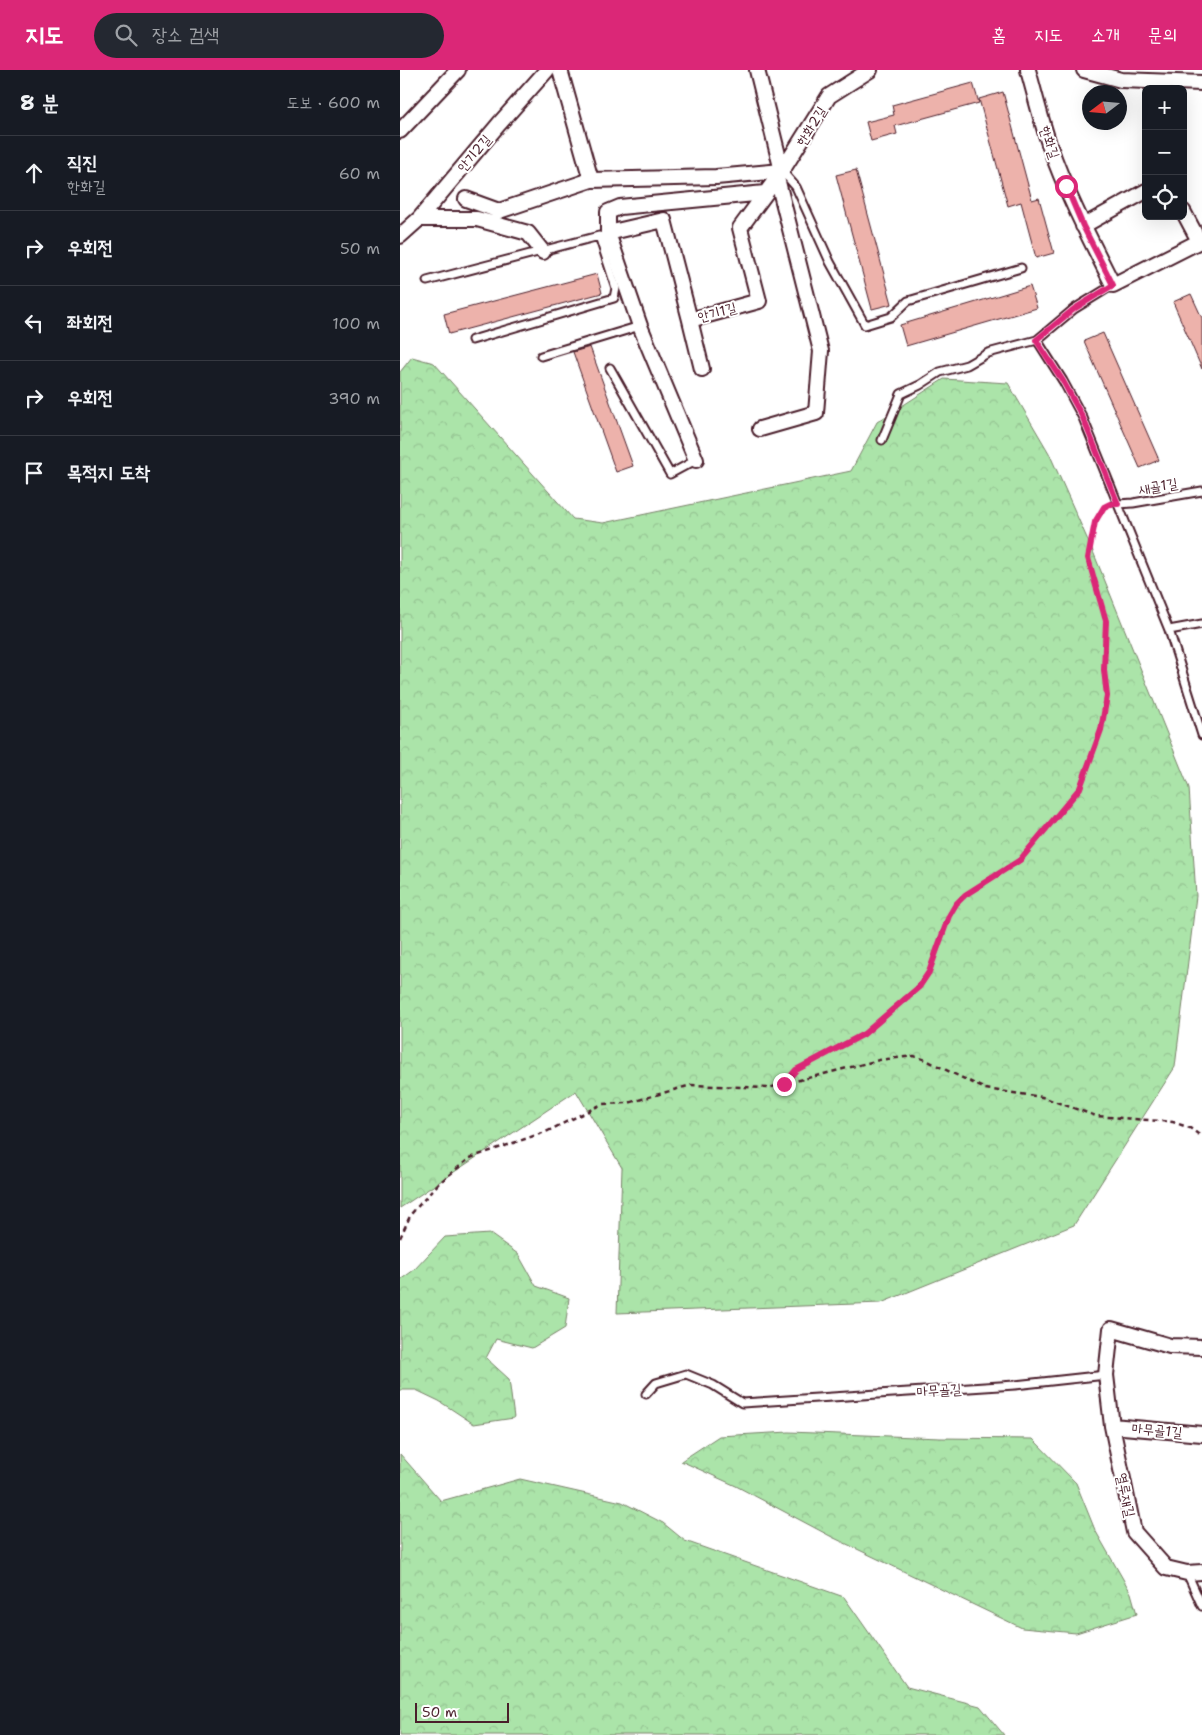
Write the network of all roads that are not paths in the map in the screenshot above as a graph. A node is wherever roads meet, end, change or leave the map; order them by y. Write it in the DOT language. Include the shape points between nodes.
graph roads {
  1 [pos="458,70"];
  2 [pos="547,70"];
  3 [pos="560,70"];
  4 [pos="757,70"];
  5 [pos="870,70"];
  6 [pos="1028,70"];
  7 [pos="1084,70"];
  8 [pos="1202,83"];
  9 [pos="400,131"];
  10 [pos="779,174"];
  11 [pos="591,180"];
  12 [pos="765,193"];
  13 [pos="1142,193"];
  14 [pos="466,199"];
  15 [pos="1187,217"];
  16 [pos="419,219"];
  17 [pos="1083,226"];
  18 [pos="603,235"];
  19 [pos="400,236"];
  20 [pos="1201,240"];
  21 [pos="543,252"];
  22 [pos="1021,268"];
  23 [pos="427,281"];
  24 [pos="1113,285"];
  25 [pos="690,320"];
  26 [pos="640,326"];
  27 [pos="472,340"];
  28 [pos="1036,340"];
  29 [pos="541,356"];
  30 [pos="610,368"];
  31 [pos="702,368"];
  32 [pos="760,429"];
  33 [pos="882,440"];
  34 [pos="696,460"];
  35 [pos="1202,491"];
  36 [pos="1118,504"];
  37 [pos="1202,624"];
  38 [pos="1169,630"];
  39 [pos="1202,735"];
  40 [pos="1202,1347"];
  41 [pos="1106,1375"];
  42 [pos="646,1394"];
  43 [pos="1112,1426"];
  44 [pos="1202,1434"];
  45 [pos="1202,1572"];
  46 [pos="1187,1573"];
  47 [pos="1202,1606"];
  1 -- 9 [label="street"];
  2 -- 16 [label="street, 안기2길"];
  3 -- 11 [label="street"];
  4 -- 10 [label="street"];
  5 -- 10 [label="street, 한화2길" via="830,96"];
  6 -- 17 [label="street, 한화길" via="1049,144"];
  7 -- 8 [label="street" via="1121,80"];
  10 -- 11 [label="street"];
  10 -- 12 [label="street, 안기1길"];
  10 -- 22 [label="lane" via="796,188 830,262 865,325 891,317 908,301"];
  10 -- 32 [label="street" via="821,351 816,414"];
  11 -- 14 [label="street" via="499,211"];
  12 -- 18 [label="street" via="620,207 608,212"];
  12 -- 25 [label="street, 안기1길" via="740,228 760,301"];
  13 -- 17 [label="street"];
  15 -- 20 [label="street"];
  16 -- 19 [label="street, 안기2길"];
  16 -- 21 [label="street" via="477,219 528,233"];
  17 -- 24 [label="street, 한화길"];
  18 -- 21 [label="lane"];
  18 -- 25 [label="street, 안기1길" via="664,220"];
  18 -- 26 [label="street"];
  18 -- 27 [label="lane" via="616,288 614,298"];
  20 -- 24 [label="street"];
  21 -- 23 [label="lane"];
  24 -- 28 [label="lane" via="1074,309"];
  25 -- 31 [label="street"];
  26 -- 29 [label="lane"];
  26 -- 34 [label="street"];
  28 -- 33 [label="lane" via="988,353 940,372 901,394"];
  28 -- 36 [label="lane" via="1083,418"];
  30 -- 34 [label="lane" via="670,474"];
  35 -- 36 [label="lane, 새골1길"];
  36 -- 38 [label="lane"];
  37 -- 38 [label="lane"];
  38 -- 39 [label="lane"];
  40 -- 41 [label="street" via="1170,1346 1111,1329"];
  41 -- 42 [label="lane, 마무골길" via="1015,1385 742,1404 686,1374 656,1383"];
  41 -- 43 [label="street, 열루재길"];
  43 -- 44 [label="street, 마무골1길"];
  43 -- 46 [label="street, 열루재길" via="1134,1532 1166,1568"];
  45 -- 46 [label="street, 열루재길"];
  46 -- 47 [label="lane"];
}
